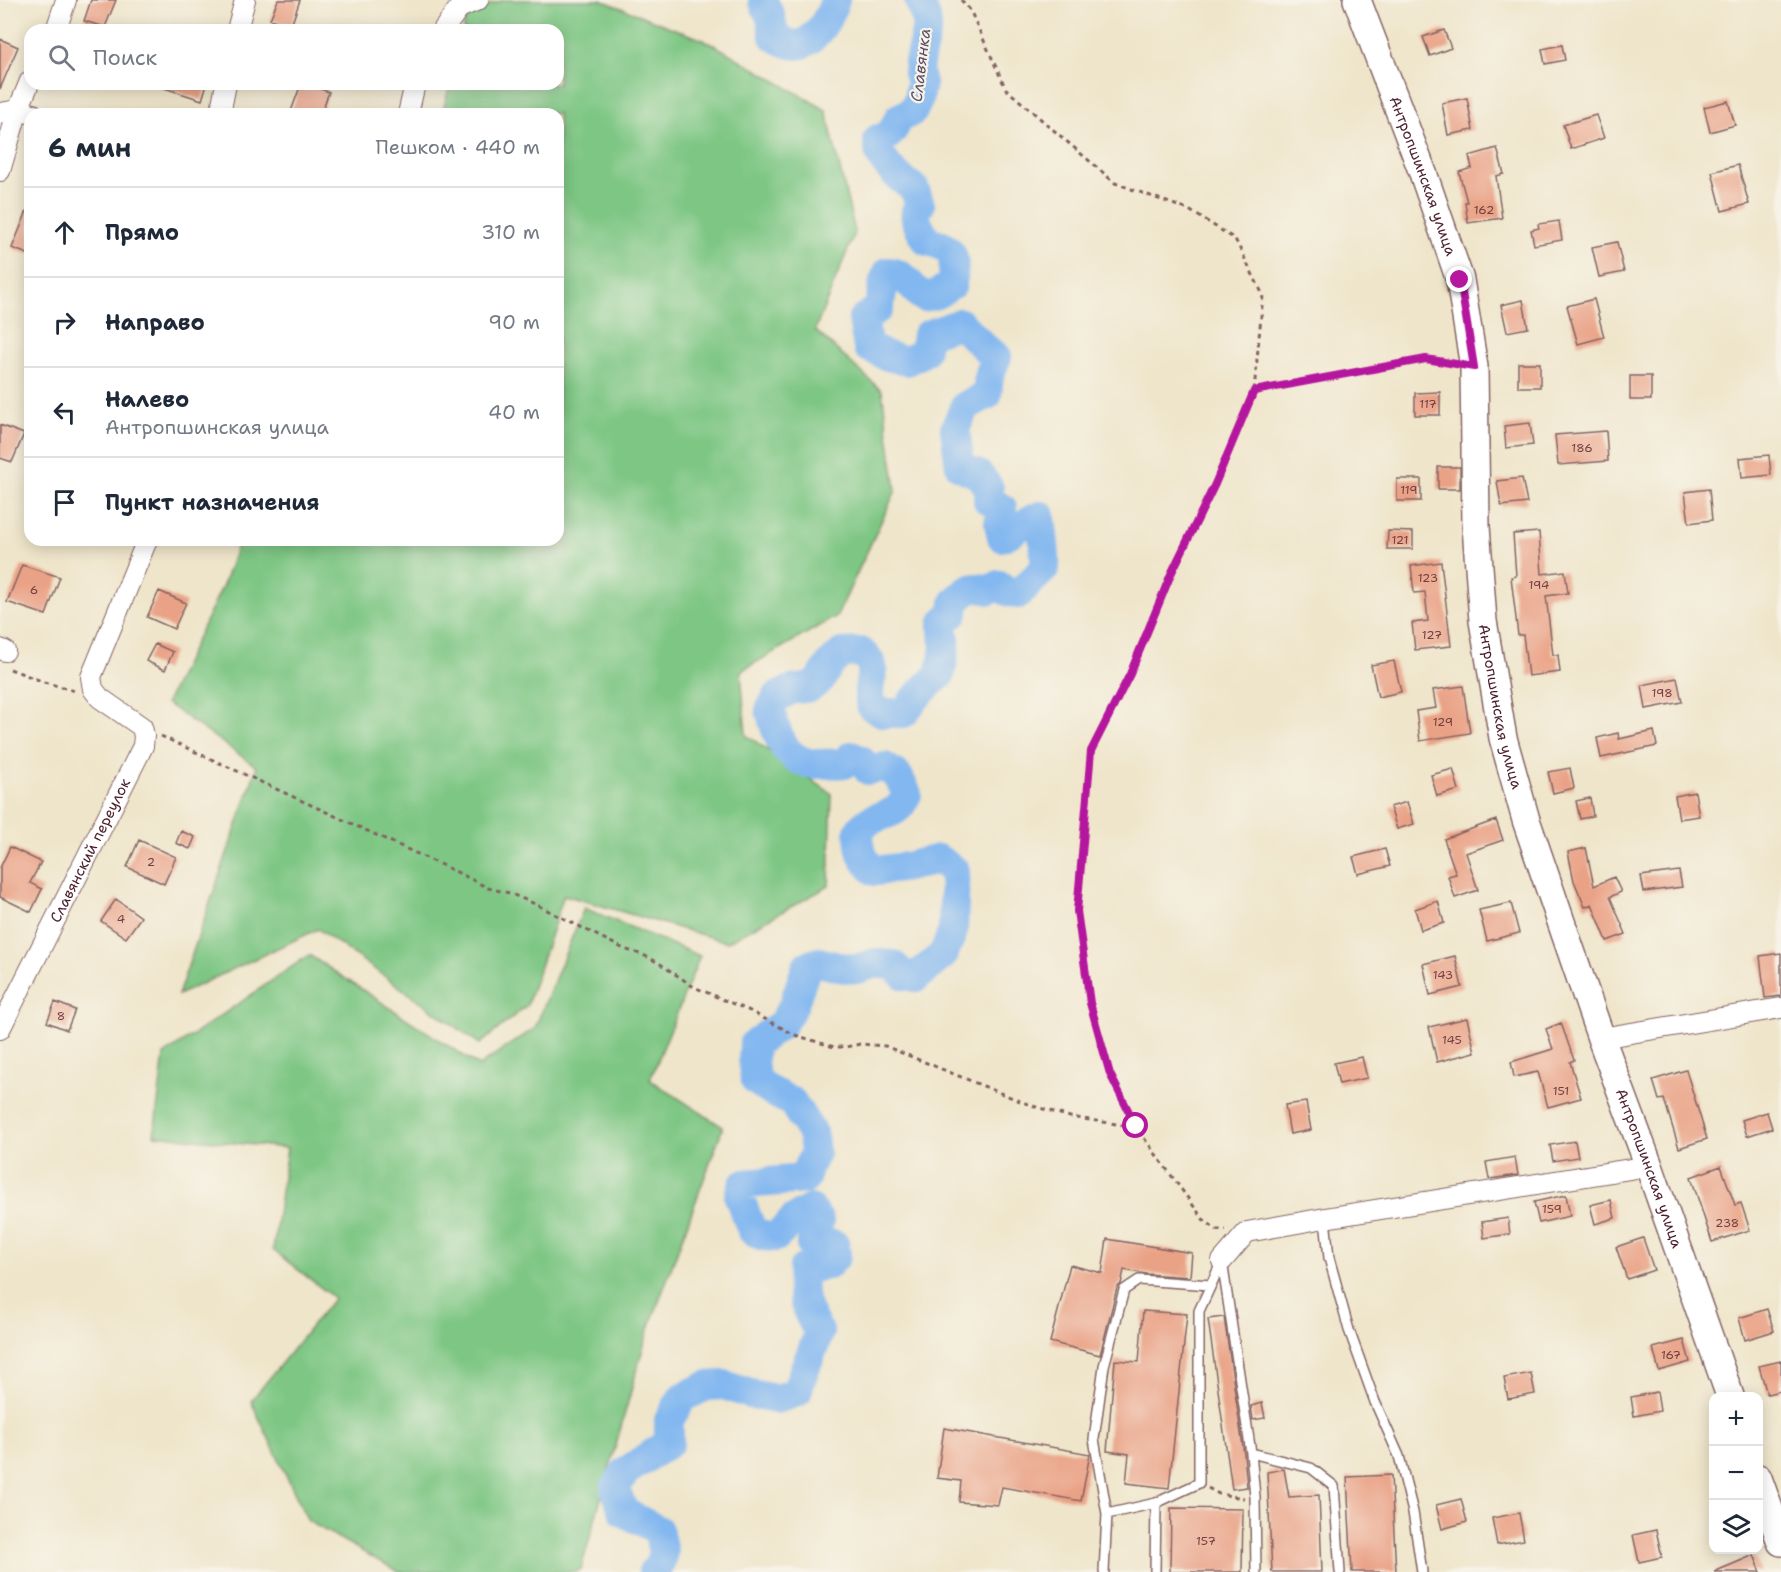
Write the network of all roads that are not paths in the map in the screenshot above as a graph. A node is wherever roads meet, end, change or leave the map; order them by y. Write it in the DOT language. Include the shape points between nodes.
graph roads {
  1 [pos="66,0"];
  2 [pos="245,0"];
  3 [pos="478,0"];
  4 [pos="1357,0"];
  5 [pos="58,24"];
  6 [pos="239,24"];
  7 [pos="447,24"];
  8 [pos="26,90"];
  9 [pos="225,90"];
  10 [pos="414,90"];
  11 [pos="221,108"];
  12 [pos="410,108"];
  13 [pos="17,112"];
  14 [pos="0,171"];
  15 [pos="145,546"];
  16 [pos="1781,1008"];
  17 [pos="0,1029"];
  18 [pos="1601,1038"];
  19 [pos="1649,1166"];
  20 [pos="1324,1218"];
  21 [pos="1222,1261"];
  22 [pos="1211,1285"];
  23 [pos="1729,1392"];
  24 [pos="1251,1452"];
  25 [pos="1763,1492"];
  26 [pos="1156,1503"];
  27 [pos="1107,1514"];
  28 [pos="1781,1542"];
  29 [pos="1104,1572"];
  30 [pos="1155,1572"];
  31 [pos="1256,1572"];
  32 [pos="1341,1572"];
  33 [pos="1422,1572"];
  1 -- 5 [label="street"];
  2 -- 6 [label="street"];
  3 -- 7 [label="street" via="459,8"];
  4 -- 18 [label="street, Антропшинская улица" via="1460,280 1474,367 1476,526 1482,609 1503,738 1526,820"];
  8 -- 13 [label="street"];
  9 -- 11 [label="street"];
  10 -- 12 [label="street"];
  13 -- 14 [label="street"];
  15 -- 17 [label="street, Славянский переулок" via="91,677 96,694 142,727 143,746"];
  16 -- 18 [label="street"];
  18 -- 19 [label="street, Антропшинская улица"];
  19 -- 20 [label="street"];
  19 -- 23 [label="street, Антропшинская улица"];
  20 -- 21 [label="street" via="1247,1232"];
  20 -- 33 [label="lane" via="1329,1258 1349,1330 1399,1456"];
  21 -- 22 [label="lane"];
  21 -- 24 [label="lane"];
  22 -- 26 [label="lane" via="1199,1311 1199,1482"];
  22 -- 27 [label="lane" via="1139,1280 1124,1290 1104,1366 1094,1439"];
  24 -- 31 [label="lane"];
  24 -- 32 [label="lane" via="1311,1468 1334,1486"];
  25 -- 28 [label="street"];
  26 -- 27 [label="lane"];
  26 -- 30 [label="lane"];
  27 -- 29 [label="lane"];
}
